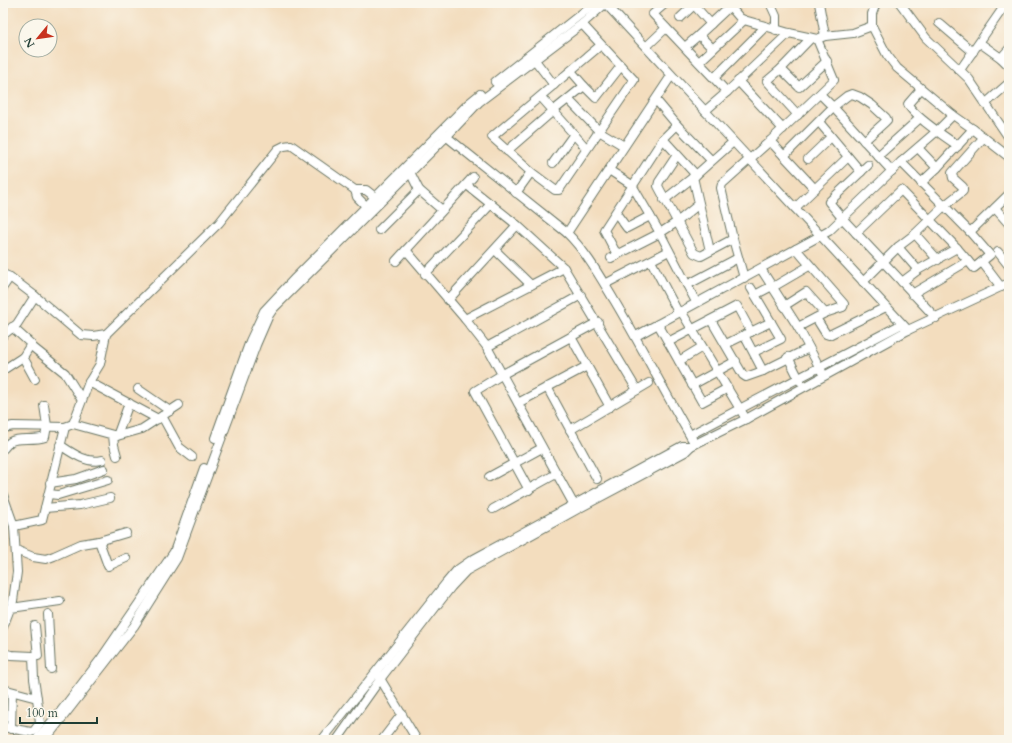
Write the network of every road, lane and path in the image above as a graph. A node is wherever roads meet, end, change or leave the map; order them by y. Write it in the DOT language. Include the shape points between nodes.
graph roads {
  1 [pos="595,3"];
  2 [pos="606,3"];
  3 [pos="666,3"];
  4 [pos="770,3"];
  5 [pos="819,3"];
  6 [pos="876,3"];
  7 [pos="900,3"];
  8 [pos="1009,3"];
  9 [pos="695,4"];
  10 [pos="728,5"];
  11 [pos="680,18"];
  12 [pos="744,20"];
  13 [pos="939,23"];
  14 [pos="582,24"];
  15 [pos="711,24"];
  16 [pos="872,26"];
  17 [pos="765,27"];
  18 [pos="666,28"];
  19 [pos="776,30"];
  20 [pos="789,33"];
  21 [pos="699,35"];
  22 [pos="818,38"];
  23 [pos="980,43"];
  24 [pos="601,45"];
  25 [pos="646,47"];
  26 [pos="685,47"];
  27 [pos="713,49"];
  28 [pos="1009,49"];
  29 [pos="973,52"];
  30 [pos="1001,58"];
  31 [pos="534,59"];
  32 [pos="827,61"];
  33 [pos="699,62"];
  34 [pos="621,66"];
  35 [pos="1009,66"];
  36 [pos="781,69"];
  37 [pos="960,70"];
  38 [pos="571,71"];
  39 [pos="671,76"];
  40 [pos="714,78"];
  41 [pos="738,81"];
  42 [pos="1009,83"];
  43 [pos="554,85"];
  44 [pos="584,86"];
  45 [pos="921,89"];
  46 [pos="727,92"];
  47 [pos="820,94"];
  48 [pos="541,97"];
  49 [pos="568,99"];
  50 [pos="656,100"];
  51 [pos="985,104"];
  52 [pos="833,107"];
  53 [pos="552,111"];
  54 [pos="705,111"];
  55 [pos="798,115"];
  56 [pos="953,115"];
  57 [pos="920,118"];
  58 [pos="820,122"];
  59 [pos="677,125"];
  60 [pos="782,129"];
  61 [pos="973,129"];
  62 [pos="599,131"];
  63 [pos="937,131"];
  64 [pos="443,134"];
  65 [pos="574,134"];
  66 [pos="1009,136"];
  67 [pos="831,137"];
  68 [pos="984,137"];
  69 [pos="663,139"];
  70 [pos="864,141"];
  71 [pos="733,142"];
  72 [pos="770,142"];
  73 [pos="624,146"];
  74 [pos="958,146"];
  75 [pos="586,148"];
  76 [pos="918,148"];
  77 [pos="506,151"];
  78 [pos="677,155"];
  79 [pos="784,156"];
  80 [pos="878,156"];
  81 [pos="848,157"];
  82 [pos="1009,157"];
  83 [pos="808,159"];
  84 [pos="711,160"];
  85 [pos="750,160"];
  86 [pos="901,162"];
  87 [pos="553,164"];
  88 [pos="868,165"];
  89 [pos="937,168"];
  90 [pos="609,170"];
  91 [pos="892,171"];
  92 [pos="410,172"];
  93 [pos="531,172"];
  94 [pos="861,172"];
  95 [pos="694,176"];
  96 [pos="474,177"];
  97 [pos="921,182"];
  98 [pos="467,185"];
  99 [pos="632,185"];
  100 [pos="815,189"];
  101 [pos="355,190"];
  102 [pos="419,190"];
  103 [pos="516,193"];
  104 [pos="1009,194"];
  105 [pos="378,200"];
  106 [pos="664,200"];
  107 [pos="491,204"];
  108 [pos="699,204"];
  109 [pos="944,206"];
  110 [pos="795,208"];
  111 [pos="995,208"];
  112 [pos="369,209"];
  113 [pos="442,210"];
  114 [pos="616,213"];
  115 [pos="650,216"];
  116 [pos="842,218"];
  117 [pos="930,220"];
  118 [pos="677,222"];
  119 [pos="1009,224"];
  120 [pos="517,225"];
  121 [pos="379,230"];
  122 [pos="970,232"];
  123 [pos="567,233"];
  124 [pos="660,233"];
  125 [pos="856,233"];
  126 [pos="915,234"];
  127 [pos="821,236"];
  128 [pos="733,239"];
  129 [pos="898,248"];
  130 [pos="957,248"];
  131 [pos="796,249"];
  132 [pos="406,250"];
  133 [pos="495,250"];
  134 [pos="669,251"];
  135 [pos="710,251"];
  136 [pos="998,252"];
  137 [pos="619,253"];
  138 [pos="611,258"];
  139 [pos="738,258"];
  140 [pos="650,260"];
  141 [pos="938,260"];
  142 [pos="396,261"];
  143 [pos="883,262"];
  144 [pos="968,262"];
  145 [pos="982,262"];
  146 [pos="1008,264"];
  147 [pos="810,266"];
  148 [pos="564,268"];
  149 [pos="761,268"];
  150 [pos="918,270"];
  151 [pos="426,274"];
  152 [pos="6,275"];
  153 [pos="744,278"];
  154 [pos="863,282"];
  155 [pos="902,282"];
  156 [pos="1009,283"];
  157 [pos="605,284"];
  158 [pos="687,285"];
  159 [pos="531,286"];
  160 [pos="772,286"];
  161 [pos="3,287"];
  162 [pos="1001,287"];
  163 [pos="912,294"];
  164 [pos="581,295"];
  165 [pos="35,296"];
  166 [pos="448,300"];
  167 [pos="696,302"];
  168 [pos="784,306"];
  169 [pos="886,307"];
  170 [pos="680,312"];
  171 [pos="825,313"];
  172 [pos="816,318"];
  173 [pos="936,318"];
  174 [pos="465,319"];
  175 [pos="711,320"];
  176 [pos="598,322"];
  177 [pos="771,322"];
  178 [pos="658,324"];
  179 [pos="12,327"];
  180 [pos="905,327"];
  181 [pos="798,328"];
  182 [pos="691,330"];
  183 [pos="747,333"];
  184 [pos="106,334"];
  185 [pos="3,335"];
  186 [pos="636,336"];
  187 [pos="571,338"];
  188 [pos="668,342"];
  189 [pos="726,344"];
  190 [pos="30,345"];
  191 [pos="487,347"];
  192 [pos="702,347"];
  193 [pos="809,348"];
  194 [pos="754,352"];
  195 [pos="23,357"];
  196 [pos="788,357"];
  197 [pos="679,361"];
  198 [pos="736,361"];
  199 [pos="586,366"];
  200 [pos="820,367"];
  201 [pos="3,370"];
  202 [pos="718,371"];
  203 [pos="763,371"];
  204 [pos="502,374"];
  205 [pos="824,376"];
  206 [pos="798,378"];
  207 [pos="35,379"];
  208 [pos="89,382"];
  209 [pos="649,383"];
  210 [pos="692,385"];
  211 [pos="547,387"];
  212 [pos="803,387"];
  213 [pos="728,388"];
  214 [pos="138,389"];
  215 [pos="637,390"];
  216 [pos="82,400"];
  217 [pos="129,403"];
  218 [pos="518,403"];
  219 [pos="44,405"];
  220 [pos="179,405"];
  221 [pos="610,407"];
  222 [pos="740,409"];
  223 [pos="170,411"];
  224 [pos="160,417"];
  225 [pos="746,419"];
  226 [pos="73,424"];
  227 [pos="47,426"];
  228 [pos="65,427"];
  229 [pos="3,428"];
  230 [pos="570,430"];
  231 [pos="115,435"];
  232 [pos="690,435"];
  233 [pos="60,445"];
  234 [pos="693,445"];
  235 [pos="542,448"];
  236 [pos="3,449"];
  237 [pos="117,456"];
  238 [pos="192,456"];
  239 [pos="102,460"];
  240 [pos="514,464"];
  241 [pos="104,469"];
  242 [pos="556,474"];
  243 [pos="489,477"];
  244 [pos="597,479"];
  245 [pos="108,480"];
  246 [pos="50,483"];
  247 [pos="529,490"];
  248 [pos="3,494"];
  249 [pos="49,494"];
  250 [pos="110,498"];
  251 [pos="574,504"];
  252 [pos="45,508"];
  253 [pos="493,509"];
  254 [pos="6,515"];
  255 [pos="14,526"];
  256 [pos="126,533"];
  257 [pos="99,541"];
  258 [pos="16,550"];
  259 [pos="126,558"];
  260 [pos="60,601"];
  261 [pos="11,608"];
  262 [pos="48,614"];
  263 [pos="35,626"];
  264 [pos="3,627"];
  265 [pos="3,653"];
  266 [pos="36,656"];
  267 [pos="50,656"];
  268 [pos="51,669"];
  269 [pos="378,675"];
  270 [pos="3,689"];
  271 [pos="12,692"];
  272 [pos="36,698"];
  273 [pos="402,714"];
  274 [pos="51,727"];
  275 [pos="7,728"];
  276 [pos="36,740"];
  277 [pos="45,740"];
  278 [pos="322,740"];
  279 [pos="336,740"];
  280 [pos="382,740"];
  281 [pos="417,740"];
  1 -- 64 [label="street" via="471,101"];
  2 -- 14 [label="street"];
  2 -- 25 [label="street"];
  3 -- 18 [label="street" via="653,14"];
  4 -- 19 [label="street" via="776,16"];
  5 -- 22 [label="street"];
  6 -- 16 [label="street" via="872,14"];
  7 -- 37 [label="street" via="926,38"];
  8 -- 23 [label="street"];
  9 -- 11 [label="street"];
  9 -- 15 [label="street"];
  10 -- 12 [label="street"];
  10 -- 15 [label="street"];
  12 -- 17 [label="street"];
  12 -- 27 [label="street"];
  13 -- 29 [label="street"];
  14 -- 24 [label="street"];
  14 -- 31 [label="street"];
  15 -- 21 [label="street"];
  16 -- 22 [label="street" via="853,33"];
  16 -- 45 [label="street" via="887,55"];
  17 -- 19 [label="street"];
  17 -- 40 [label="street"];
  18 -- 25 [label="street"];
  18 -- 26 [label="street"];
  19 -- 20 [label="street"];
  20 -- 22 [label="street"];
  20 -- 41 [label="street"];
  21 -- 26 [label="street"];
  21 -- 27 [label="street"];
  22 -- 32 [label="street"];
  22 -- 36 [label="street"];
  23 -- 29 [label="street"];
  23 -- 30 [label="street"];
  24 -- 34 [label="street"];
  24 -- 38 [label="street"];
  25 -- 39 [label="street"];
  26 -- 33 [label="street"];
  27 -- 33 [label="street"];
  28 -- 30 [label="street"];
  29 -- 37 [label="street"];
  30 -- 35 [label="street"];
  31 -- 43 [label="street"];
  31 -- 64 [label="street"];
  32 -- 36 [label="street" via="799,87"];
  32 -- 47 [label="street" via="834,80"];
  33 -- 40 [label="street"];
  34 -- 44 [label="street" via="596,98"];
  34 -- 62 [label="street" via="634,80"];
  36 -- 55 [label="street" via="767,81"];
  37 -- 51 [label="street" via="973,84"];
  38 -- 43 [label="street"];
  38 -- 44 [label="street"];
  39 -- 50 [label="street"];
  39 -- 54 [label="street"];
  40 -- 46 [label="street"];
  41 -- 46 [label="street"];
  41 -- 60 [label="street"];
  42 -- 51 [label="street"];
  43 -- 48 [label="street"];
  44 -- 49 [label="street"];
  45 -- 56 [label="street"];
  45 -- 57 [label="street" via="908,104"];
  46 -- 54 [label="street"];
  47 -- 52 [label="street"];
  47 -- 55 [label="street"];
  48 -- 53 [label="street"];
  48 -- 77 [label="street" via="492,137"];
  49 -- 53 [label="street"];
  49 -- 62 [label="street"];
  50 -- 59 [label="street"];
  50 -- 73 [label="street"];
  51 -- 66 [label="street"];
  52 -- 58 [label="street"];
  52 -- 70 [label="street"];
  52 -- 70 [label="street" via="852,94 872,105 886,118 885,122"];
  53 -- 65 [label="street"];
  53 -- 77 [label="street"];
  54 -- 71 [label="street"];
  55 -- 60 [label="street"];
  56 -- 61 [label="street"];
  56 -- 63 [label="street"];
  57 -- 63 [label="street"];
  57 -- 80 [label="street"];
  58 -- 67 [label="street"];
  58 -- 79 [label="street"];
  59 -- 69 [label="street"];
  59 -- 84 [label="street"];
  60 -- 72 [label="street"];
  61 -- 68 [label="street"];
  61 -- 74 [label="street"];
  62 -- 73 [label="street"];
  62 -- 75 [label="street"];
  63 -- 74 [label="street"];
  63 -- 76 [label="street"];
  64 -- 92 [label="street"];
  64 -- 103 [label="street"];
  64 -- 105 [label="street"];
  65 -- 75 [label="street"];
  65 -- 87 [label="street"];
  67 -- 81 [label="street"];
  67 -- 83 [label="street"];
  68 -- 82 [label="street"];
  68 -- 109 [label="street" via="952,173 953,178 963,189"];
  69 -- 78 [label="street"];
  69 -- 99 [label="street"];
  70 -- 80 [label="street"];
  71 -- 84 [label="street"];
  71 -- 85 [label="street"];
  72 -- 79 [label="street"];
  72 -- 85 [label="street"];
  73 -- 90 [label="street"];
  74 -- 89 [label="street"];
  75 -- 93 [label="street" via="559,190 555,190"];
  76 -- 86 [label="street"];
  76 -- 89 [label="street"];
  77 -- 93 [label="street"];
  78 -- 95 [label="street"];
  78 -- 106 [label="street" via="658,184 658,190"];
  79 -- 100 [label="street"];
  80 -- 91 [label="street"];
  81 -- 94 [label="street"];
  81 -- 100 [label="street"];
  84 -- 95 [label="street"];
  85 -- 110 [label="street"];
  85 -- 128 [label="street" via="722,184 721,188"];
  86 -- 91 [label="street"];
  86 -- 97 [label="street"];
  88 -- 94 [label="street"];
  89 -- 97 [label="street"];
  90 -- 99 [label="street"];
  90 -- 123 [label="street"];
  91 -- 116 [label="street"];
  92 -- 102 [label="street"];
  92 -- 105 [label="street"];
  93 -- 103 [label="street"];
  94 -- 116 [label="street" via="829,202"];
  95 -- 106 [label="street"];
  95 -- 108 [label="street"];
  96 -- 98 [label="street"];
  97 -- 109 [label="street"];
  98 -- 107 [label="street"];
  98 -- 113 [label="street"];
  99 -- 114 [label="street"];
  99 -- 115 [label="street"];
  100 -- 110 [label="street"];
  101 -- 105 [label="street" via="366,190"];
  101 -- 112 [label="street" via="357,197"];
  101 -- 184 [label="street" via="291,145 284,146 278,150 219,223"];
  102 -- 113 [label="street"];
  102 -- 121 [label="street"];
  103 -- 123 [label="street"];
  104 -- 111 [label="street"];
  105 -- 112 [label="street"];
  106 -- 118 [label="street"];
  107 -- 120 [label="street"];
  107 -- 151 [label="street"];
  108 -- 118 [label="street"];
  108 -- 135 [label="street"];
  109 -- 117 [label="street"];
  109 -- 122 [label="street"];
  110 -- 127 [label="street"];
  111 -- 119 [label="street"];
  111 -- 122 [label="street"];
  112 -- 274 [label="street" via="295,278 264,311 250,341 174,552"];
  113 -- 132 [label="street"];
  114 -- 115 [label="street" via="627,228"];
  114 -- 137 [label="street" via="604,230 615,251"];
  115 -- 124 [label="street"];
  116 -- 125 [label="street"];
  116 -- 127 [label="street"];
  117 -- 125 [label="street" via="901,190"];
  117 -- 126 [label="street"];
  117 -- 130 [label="street"];
  118 -- 124 [label="street"];
  118 -- 135 [label="street" via="694,253 701,256"];
  120 -- 133 [label="street"];
  120 -- 148 [label="street"];
  122 -- 145 [label="street" via="990,255"];
  123 -- 157 [label="street"];
  124 -- 134 [label="street"];
  124 -- 137 [label="street"];
  125 -- 143 [label="street"];
  126 -- 129 [label="street"];
  126 -- 141 [label="street"];
  127 -- 131 [label="street"];
  127 -- 154 [label="street"];
  128 -- 135 [label="street"];
  128 -- 139 [label="street"];
  129 -- 143 [label="street"];
  129 -- 150 [label="street"];
  130 -- 141 [label="street"];
  130 -- 144 [label="street"];
  131 -- 147 [label="street"];
  131 -- 149 [label="street"];
  132 -- 142 [label="street"];
  132 -- 151 [label="street"];
  133 -- 159 [label="street"];
  133 -- 166 [label="street"];
  134 -- 140 [label="street"];
  134 -- 158 [label="street"];
  136 -- 146 [label="street"];
  137 -- 138 [label="street"];
  139 -- 153 [label="street"];
  139 -- 158 [label="street"];
  140 -- 157 [label="street"];
  140 -- 170 [label="street"];
  141 -- 150 [label="street"];
  143 -- 154 [label="street"];
  143 -- 155 [label="street"];
  144 -- 145 [label="street" via="974,268"];
  144 -- 163 [label="street"];
  145 -- 162 [label="street"];
  147 -- 160 [label="street"];
  147 -- 171 [label="street" via="844,304 843,307"];
  148 -- 159 [label="street"];
  148 -- 164 [label="street"];
  149 -- 153 [label="street"];
  149 -- 160 [label="street"];
  150 -- 155 [label="street"];
  151 -- 166 [label="street"];
  152 -- 161 [label="street"];
  152 -- 165 [label="street"];
  153 -- 167 [label="street"];
  154 -- 169 [label="street"];
  155 -- 163 [label="street"];
  156 -- 162 [label="street"];
  157 -- 186 [label="street"];
  158 -- 167 [label="street"];
  159 -- 174 [label="street"];
  160 -- 168 [label="street"];
  160 -- 177 [label="street" via="753,292"];
  162 -- 173 [label="street"];
  163 -- 173 [label="street"];
  164 -- 176 [label="street"];
  164 -- 191 [label="street"];
  165 -- 179 [label="street" via="17,324"];
  165 -- 184 [label="street" via="81,336"];
  166 -- 174 [label="street"];
  167 -- 170 [label="street"];
  168 -- 171 [label="street" via="806,292"];
  168 -- 181 [label="street"];
  169 -- 172 [label="street" via="829,335"];
  169 -- 180 [label="street"];
  170 -- 178 [label="street"];
  170 -- 182 [label="street"];
  171 -- 172 [label="street"];
  172 -- 181 [label="street"];
  173 -- 180 [label="street"];
  174 -- 191 [label="street"];
  175 -- 182 [label="street"];
  175 -- 183 [label="street" via="736,306"];
  175 -- 189 [label="street"];
  176 -- 187 [label="street"];
  176 -- 215 [label="street"];
  177 -- 183 [label="street"];
  177 -- 194 [label="street" via="781,339"];
  178 -- 186 [label="street"];
  178 -- 188 [label="street"];
  179 -- 185 [label="street"];
  179 -- 190 [label="street"];
  180 -- 200 [label="street"];
  180 -- 205 [label="street"];
  181 -- 193 [label="street"];
  182 -- 188 [label="street"];
  182 -- 192 [label="street"];
  183 -- 189 [label="street"];
  183 -- 194 [label="street"];
  184 -- 208 [label="street" via="100,364"];
  186 -- 232 [label="street"];
  187 -- 199 [label="street"];
  187 -- 204 [label="street"];
  188 -- 197 [label="street"];
  189 -- 198 [label="street"];
  190 -- 195 [label="street"];
  190 -- 216 [label="street" via="65,373"];
  191 -- 204 [label="street"];
  192 -- 197 [label="street"];
  192 -- 202 [label="street"];
  193 -- 196 [label="street"];
  193 -- 200 [label="street"];
  194 -- 203 [label="street"];
  195 -- 201 [label="street"];
  195 -- 207 [label="street"];
  196 -- 203 [label="street"];
  196 -- 206 [label="street"];
  197 -- 210 [label="street"];
  198 -- 202 [label="street"];
  198 -- 203 [label="street" via="746,377"];
  199 -- 211 [label="street"];
  199 -- 221 [label="street"];
  200 -- 205 [label="street"];
  200 -- 206 [label="street"];
  202 -- 210 [label="street"];
  202 -- 213 [label="street"];
  204 -- 218 [label="street"];
  204 -- 240 [label="street" via="475,391"];
  205 -- 212 [label="street"];
  206 -- 212 [label="street"];
  206 -- 222 [label="street"];
  208 -- 216 [label="street"];
  208 -- 217 [label="street"];
  209 -- 215 [label="street"];
  210 -- 213 [label="street" via="702,402"];
  211 -- 218 [label="street"];
  211 -- 230 [label="street"];
  212 -- 225 [label="street"];
  213 -- 222 [label="street"];
  214 -- 223 [label="street"];
  215 -- 221 [label="street"];
  216 -- 226 [label="street"];
  217 -- 224 [label="street"];
  217 -- 231 [label="street"];
  218 -- 235 [label="street"];
  219 -- 227 [label="street"];
  220 -- 223 [label="street"];
  221 -- 230 [label="street"];
  222 -- 225 [label="street"];
  222 -- 232 [label="street"];
  223 -- 224 [label="street"];
  224 -- 231 [label="street" via="142,429"];
  224 -- 238 [label="street" via="179,447"];
  225 -- 234 [label="street"];
  226 -- 228 [label="street"];
  226 -- 231 [label="street"];
  227 -- 228 [label="street"];
  227 -- 229 [label="street"];
  227 -- 236 [label="street" via="45,437 15,440"];
  228 -- 233 [label="street"];
  230 -- 244 [label="street"];
  231 -- 237 [label="street"];
  232 -- 234 [label="street"];
  233 -- 239 [label="street" via="94,462"];
  233 -- 246 [label="street"];
  234 -- 251 [label="street" via="682,446"];
  234 -- 269 [label="street" via="685,452 466,571"];
  235 -- 240 [label="street"];
  235 -- 242 [label="street"];
  240 -- 243 [label="street"];
  240 -- 247 [label="street"];
  241 -- 246 [label="street" via="76,479"];
  242 -- 247 [label="street"];
  242 -- 251 [label="street"];
  245 -- 249 [label="street" via="58,495"];
  246 -- 249 [label="street"];
  247 -- 253 [label="street"];
  248 -- 254 [label="street"];
  249 -- 252 [label="street"];
  250 -- 252 [label="street" via="80,505"];
  251 -- 269 [label="street" via="457,570"];
  252 -- 255 [label="street" via="42,520"];
  254 -- 255 [label="street"];
  255 -- 258 [label="street"];
  256 -- 257 [label="street"];
  257 -- 258 [label="street" via="82,544 46,559"];
  257 -- 259 [label="street" via="108,566"];
  258 -- 261 [label="street" via="17,572"];
  260 -- 261 [label="street"];
  261 -- 264 [label="street"];
  262 -- 267 [label="street"];
  263 -- 266 [label="street"];
  265 -- 266 [label="street"];
  266 -- 267 [label="street"];
  266 -- 272 [label="street"];
  267 -- 268 [label="street"];
  269 -- 273 [label="street"];
  269 -- 278 [label="street"];
  269 -- 279 [label="street"];
  270 -- 271 [label="street"];
  271 -- 272 [label="street"];
  271 -- 275 [label="street"];
  272 -- 275 [label="street" via="39,724 34,731"];
  273 -- 280 [label="street"];
  273 -- 281 [label="street"];
  274 -- 276 [label="street"];
  274 -- 277 [label="street"];
}
